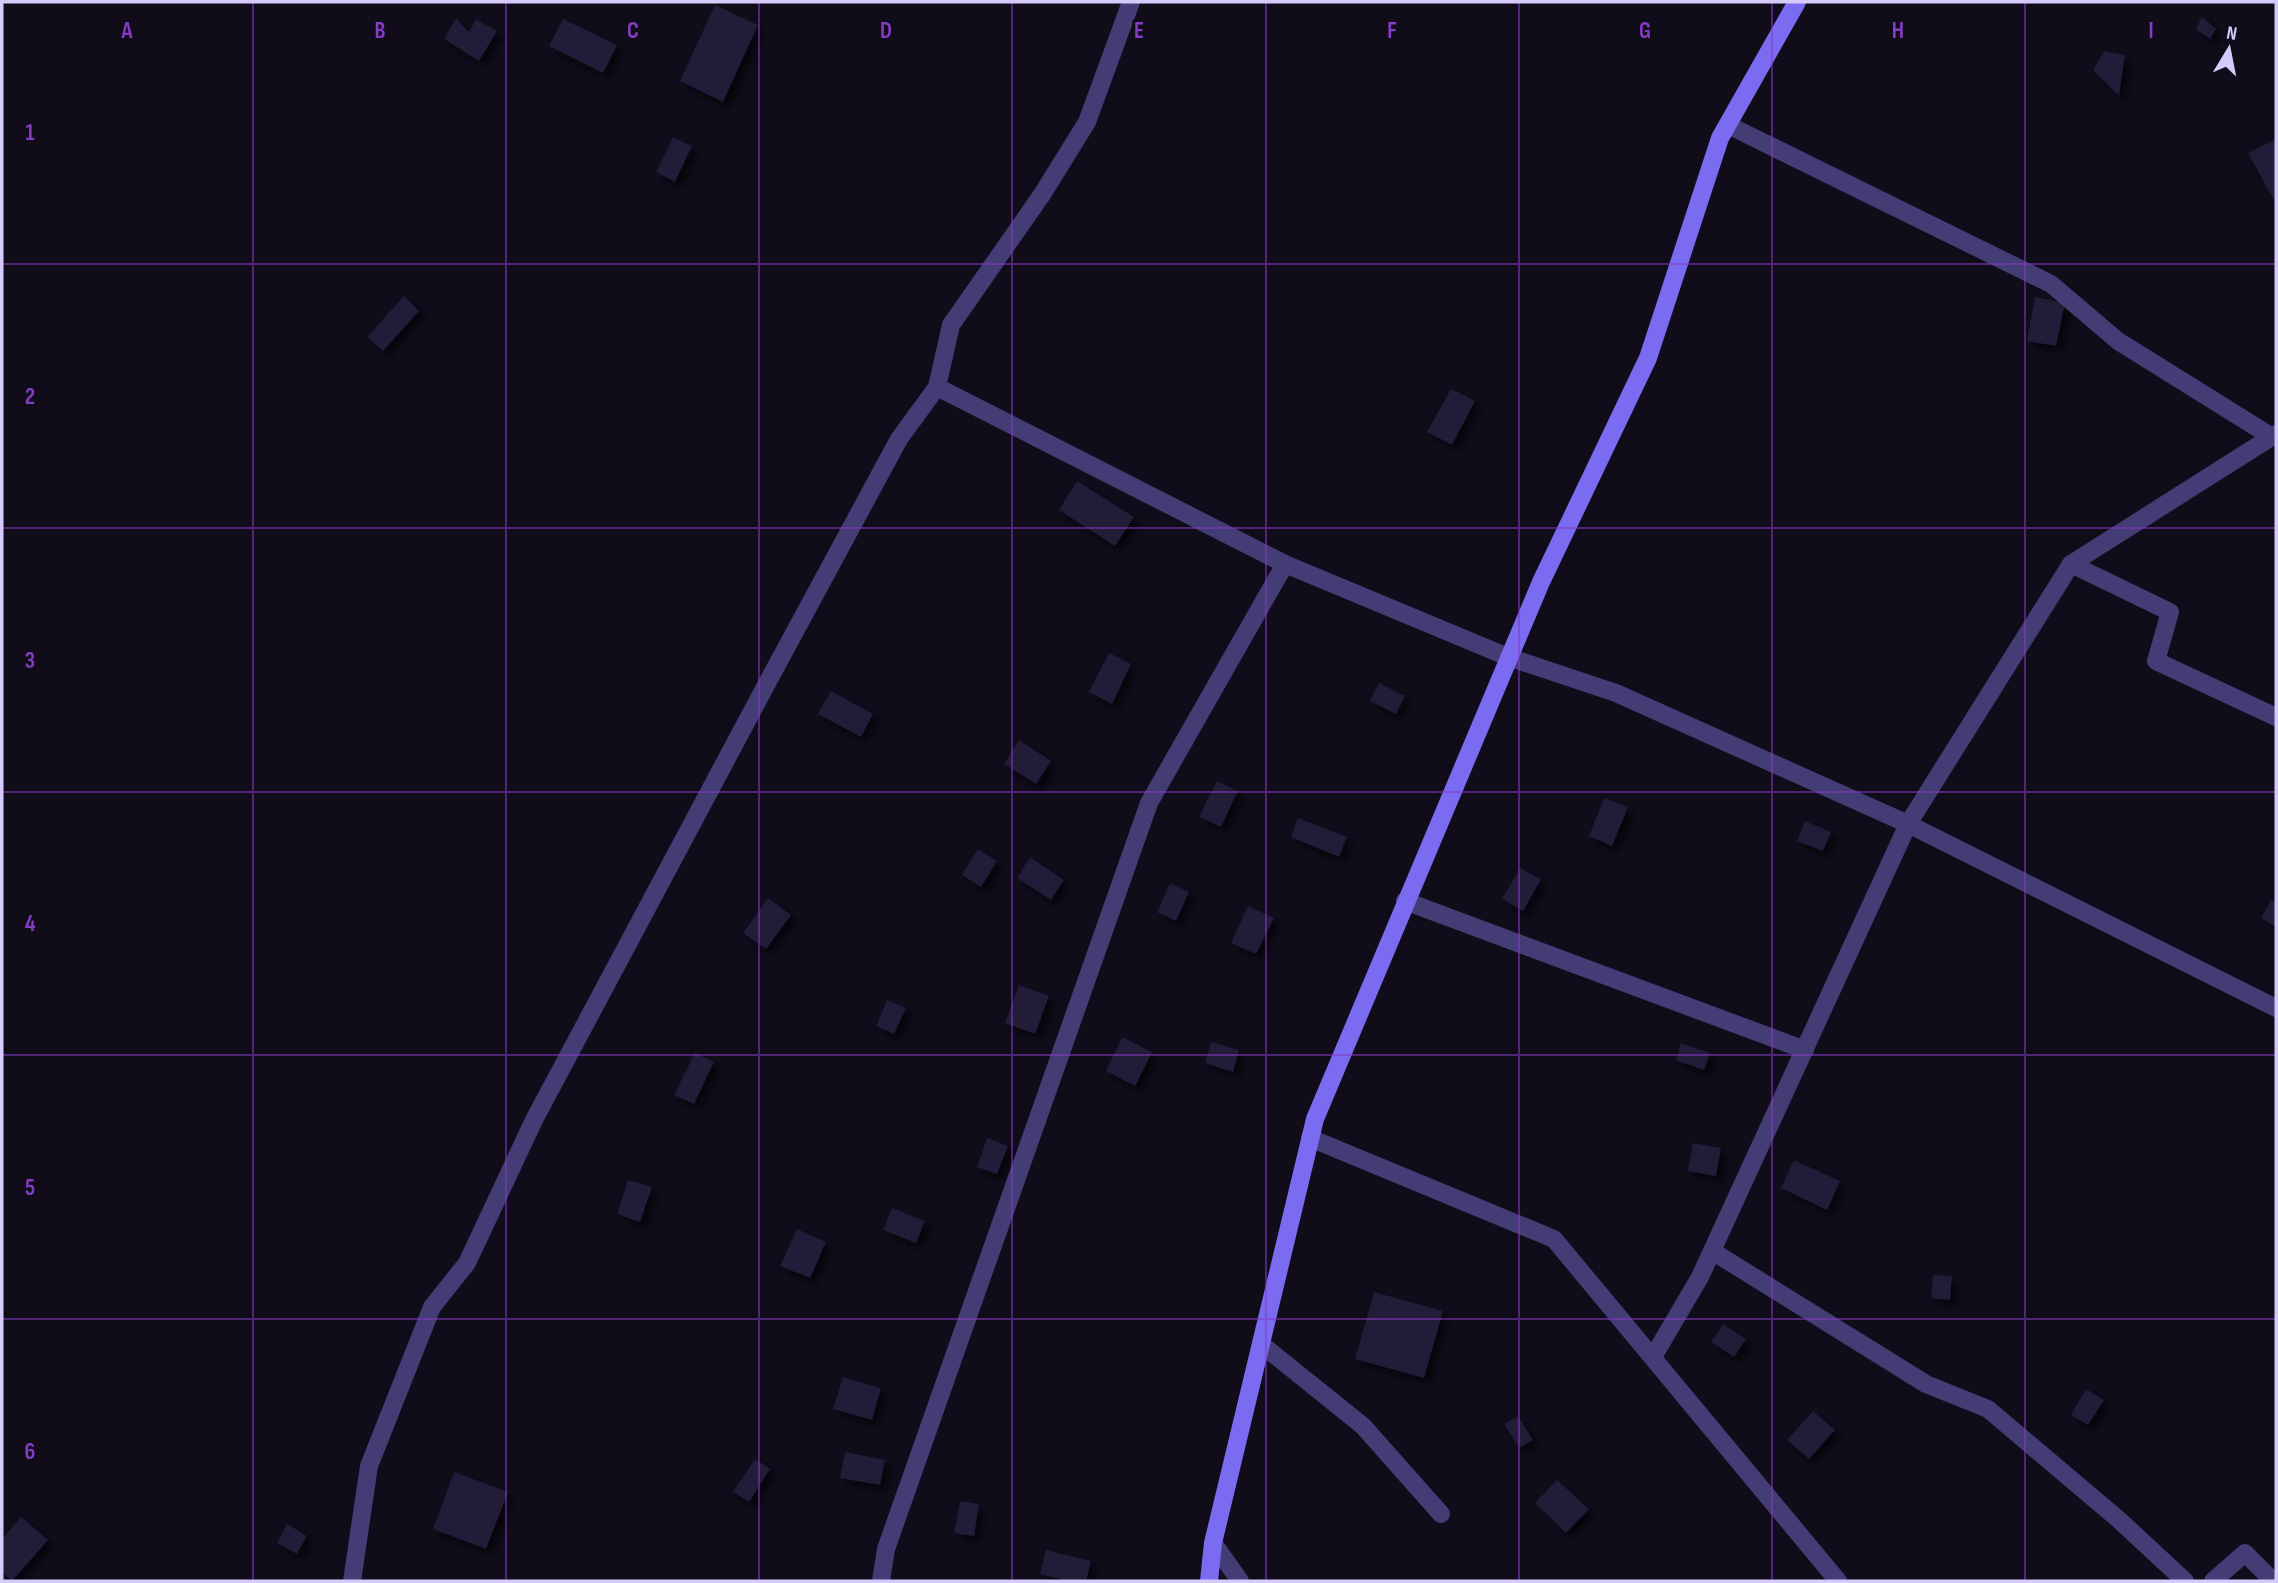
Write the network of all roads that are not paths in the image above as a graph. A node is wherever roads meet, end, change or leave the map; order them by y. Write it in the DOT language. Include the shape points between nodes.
graph roads {
  1 [pos="1131,2"];
  2 [pos="1797,2"];
  3 [pos="1728,125"];
  4 [pos="937,387"];
  5 [pos="2274,435"];
  6 [pos="1285,564"];
  7 [pos="2071,564"];
  8 [pos="1508,657"];
  9 [pos="2276,717"];
  10 [pos="1908,824"];
  11 [pos="1405,901"];
  12 [pos="2276,1008"];
  13 [pos="1805,1049"];
  14 [pos="1310,1138"];
  15 [pos="1712,1251"];
  16 [pos="1261,1344"];
  17 [pos="1653,1357"];
  18 [pos="1441,1514"];
  19 [pos="1213,1543"];
  20 [pos="352,1581"];
  21 [pos="881,1581"];
  22 [pos="1209,1581"];
  23 [pos="1240,1581"];
  24 [pos="1838,1581"];
  25 [pos="2185,1581"];
  26 [pos="2213,1581"];
  27 [pos="2273,1581"];
  1 -- 4 [label="street" via="1087,122 951,325"];
  2 -- 3 [label="street"];
  3 -- 5 [label="street" via="2051,284 2118,341"];
  3 -- 8 [label="street" via="1648,358"];
  4 -- 6 [label="street"];
  4 -- 20 [label="street" via="899,439 765,687 534,1120 467,1262 432,1307 369,1466"];
  5 -- 7 [label="street"];
  6 -- 8 [label="street"];
  6 -- 21 [label="street" via="1149,803 886,1549"];
  7 -- 9 [label="street" via="2170,612 2156,661"];
  7 -- 10 [label="street"];
  8 -- 10 [label="street" via="1616,693"];
  8 -- 11 [label="street"];
  10 -- 12 [label="street"];
  10 -- 13 [label="street"];
  11 -- 13 [label="street"];
  11 -- 14 [label="street"];
  13 -- 15 [label="street"];
  14 -- 16 [label="street"];
  14 -- 17 [label="street" via="1554,1239"];
  15 -- 17 [label="street"];
  15 -- 25 [label="street" via="1926,1384 1988,1409"];
  16 -- 18 [label="street" via="1363,1426"];
  16 -- 19 [label="street"];
  17 -- 24 [label="street"];
  19 -- 22 [label="street"];
  19 -- 23 [label="street"];
  26 -- 27 [label="street" via="2245,1553"];
}
